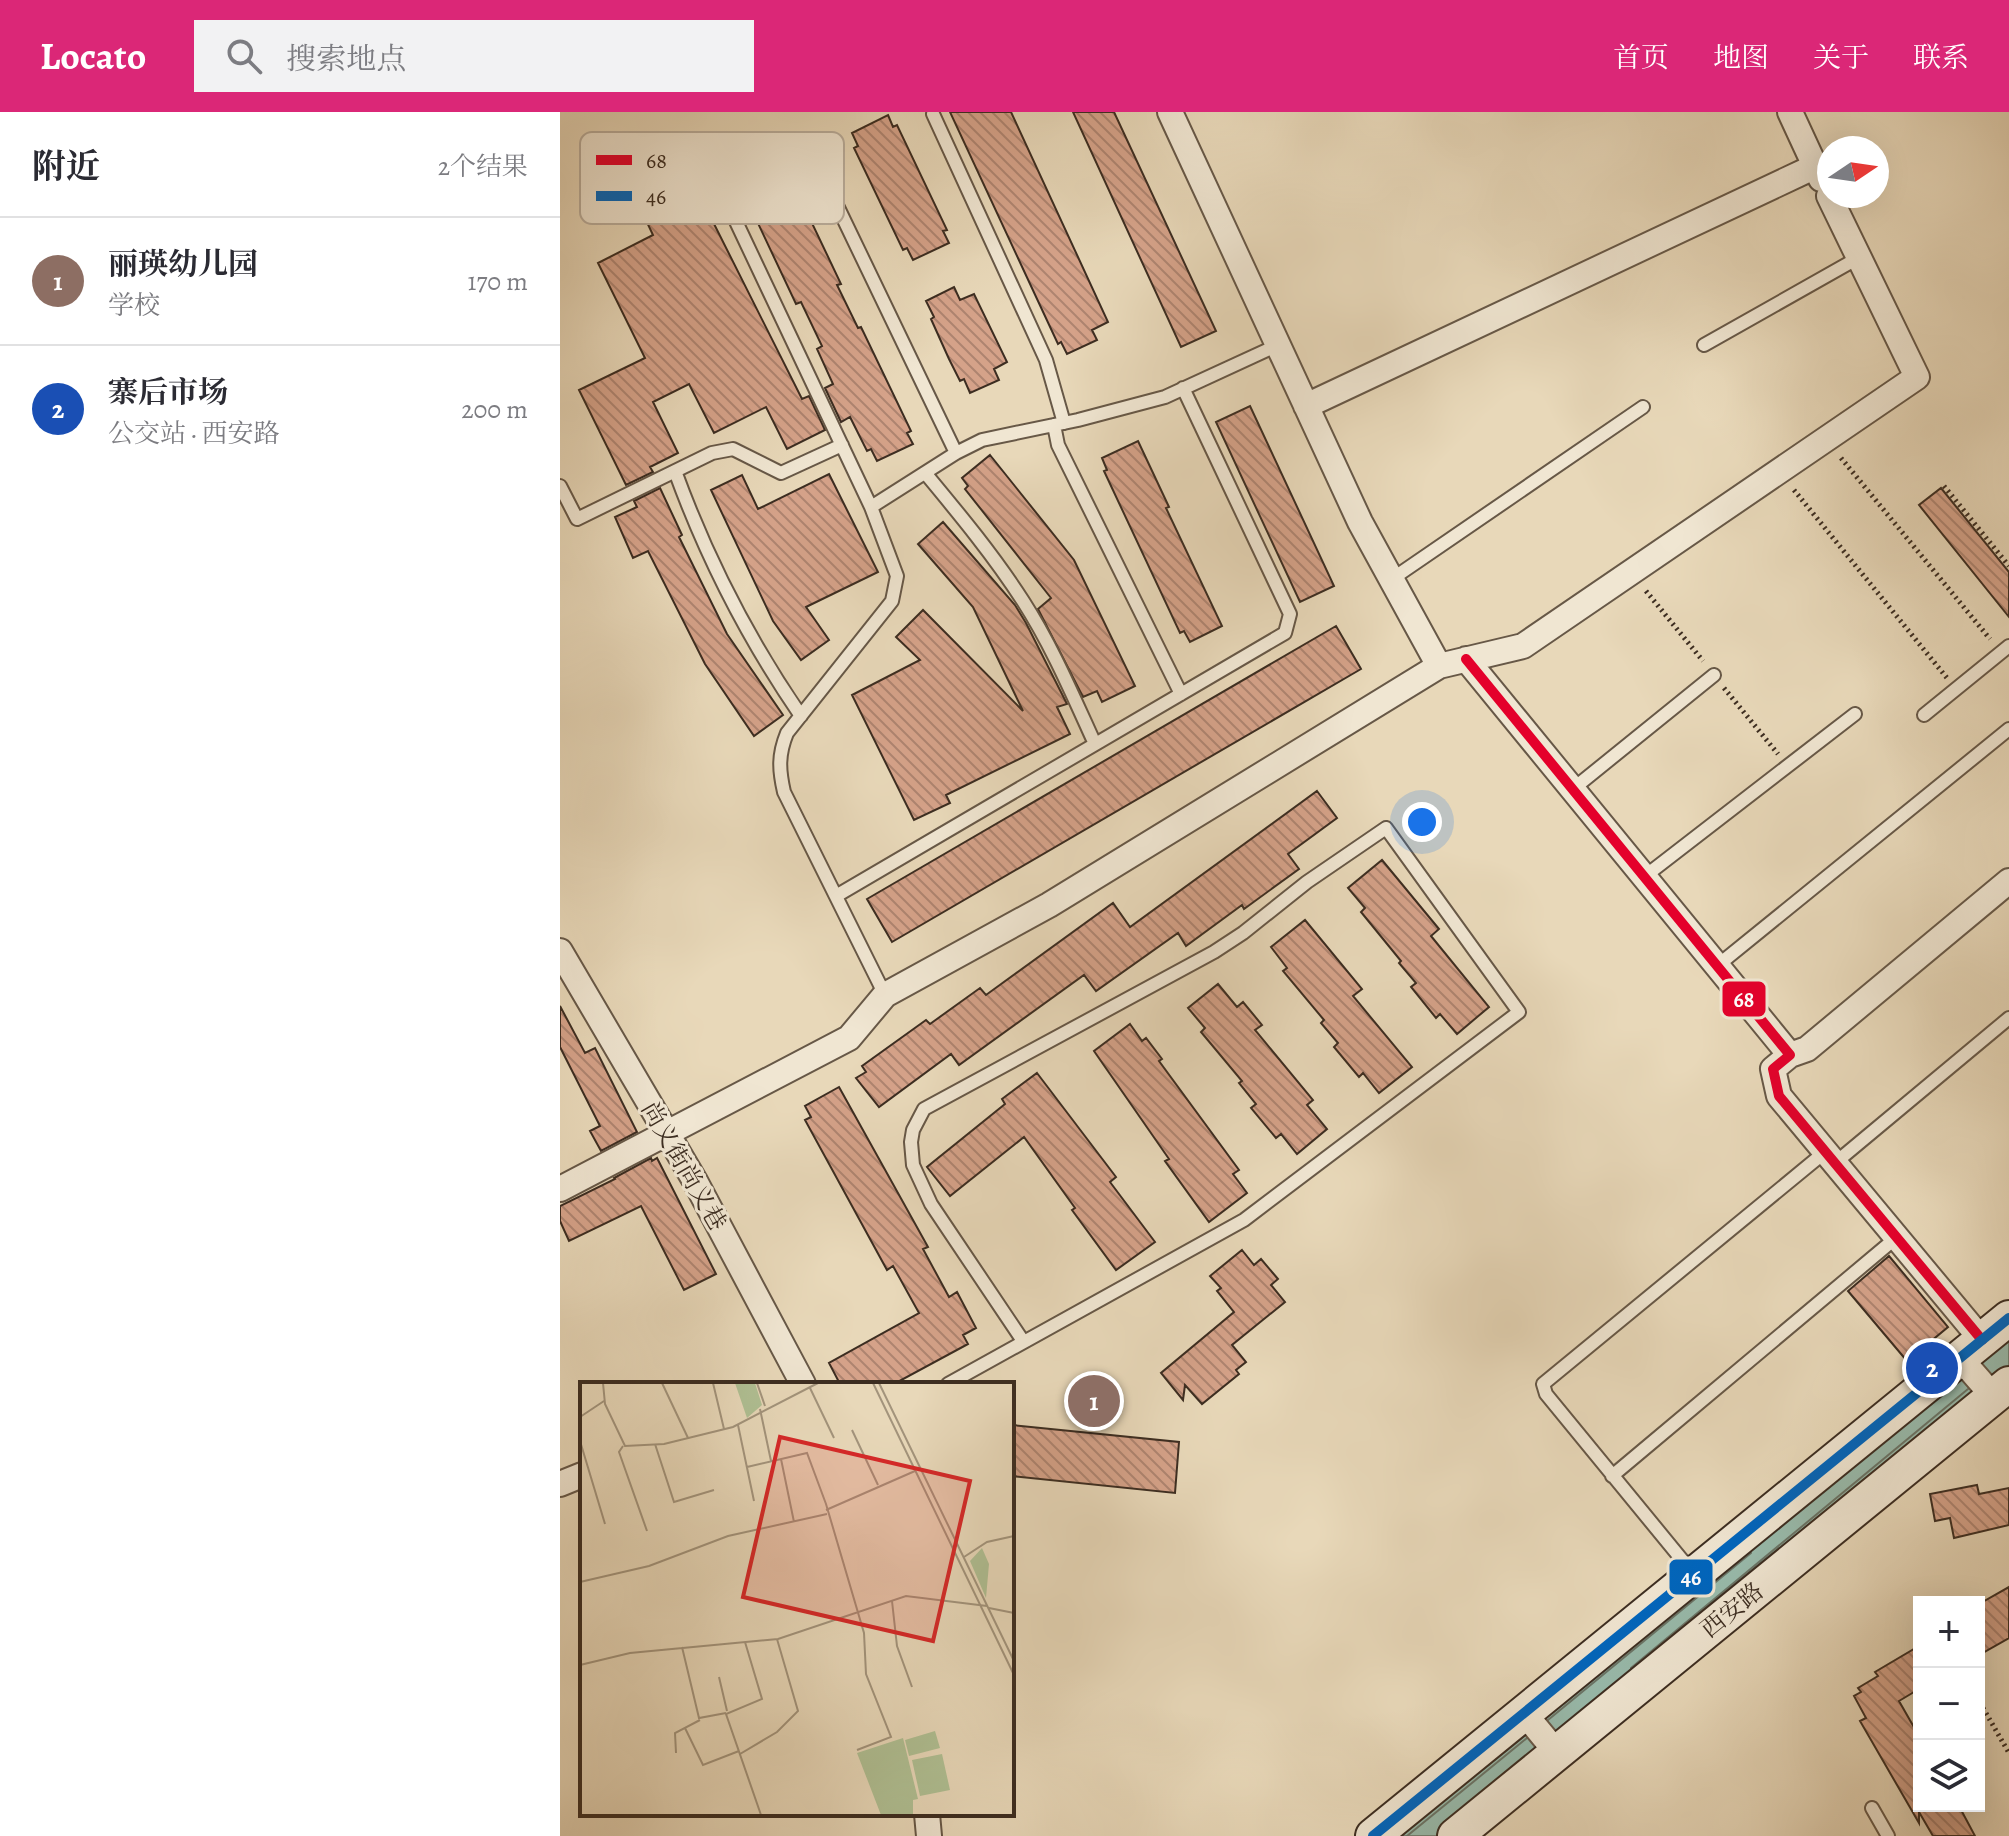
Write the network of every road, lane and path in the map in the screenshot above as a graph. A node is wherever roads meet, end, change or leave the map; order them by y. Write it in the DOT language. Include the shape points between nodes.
graph roads {
  1 [pos="1170,112"];
  2 [pos="1790,112"];
  3 [pos="933,114"];
  4 [pos="1816,166"];
  5 [pos="1835,208"];
  6 [pos="844,220"];
  7 [pos="737,224"];
  8 [pos="1858,258"];
  9 [pos="1278,345"];
  10 [pos="1704,345"];
  11 [pos="1183,388"];
  12 [pos="1306,406"];
  13 [pos="1643,407"];
  14 [pos="1059,424"];
  15 [pos="1825,439"];
  16 [pos="842,445"];
  17 [pos="956,453"];
  18 [pos="675,471"];
  19 [pos="1778,471"];
  20 [pos="926,474"];
  21 [pos="560,486"];
  22 [pos="1944,486"];
  23 [pos="871,507"];
  24 [pos="2009,566"];
  25 [pos="1392,579"];
  26 [pos="2005,649"];
  27 [pos="1466,659"];
  28 [pos="1439,666"];
  29 [pos="1714,675"];
  30 [pos="1956,689"];
  31 [pos="1181,694"];
  32 [pos="1855,714"];
  33 [pos="1924,715"];
  34 [pos="801,716"];
  35 [pos="2009,729"];
  36 [pos="1095,744"];
  37 [pos="1573,789"];
  38 [pos="1644,877"];
  39 [pos="2009,881"];
  40 [pos="836,896"];
  41 [pos="560,951"];
  42 [pos="1717,966"];
  43 [pos="885,995"];
  44 [pos="2009,1018"];
  45 [pos="1790,1055"];
  46 [pos="667,1135"];
  47 [pos="1830,1157"];
  48 [pos="560,1189"];
  49 [pos="1897,1237"];
  50 [pos="2009,1318"];
  51 [pos="1023,1341"];
  52 [pos="1969,1353"];
  53 [pos="802,1382"];
  54 [pos="951,1382"];
  55 [pos="1997,1390"];
  56 [pos="580,1476"];
  57 [pos="1612,1476"];
  58 [pos="560,1484"];
  59 [pos="1694,1575"];
  60 [pos="1985,1711"];
  61 [pos="1527,1716"];
  62 [pos="1554,1750"];
  63 [pos="2009,1753"];
  64 [pos="1872,1808"];
  65 [pos="927,1816"];
  66 [pos="929,1836"];
  67 [pos="1373,1836"];
  68 [pos="1455,1836"];
  69 [pos="1888,1836"];
  1 -- 9 [label="street"];
  2 -- 4 [label="street"];
  3 -- 14 [label="lane" via="1046,360"];
  4 -- 12 [label="street"];
  5 -- 8 [label="street"];
  6 -- 17 [label="lane"];
  7 -- 16 [label="lane"];
  8 -- 10 [label="lane"];
  8 -- 15 [label="street" via="1917,377"];
  9 -- 11 [label="lane"];
  9 -- 12 [label="street"];
  11 -- 14 [label="lane"];
  11 -- 31 [label="lane" via="1290,614 1285,633"];
  12 -- 25 [label="street"];
  13 -- 25 [label="lane"];
  14 -- 17 [label="lane" via="982,440"];
  14 -- 31 [label="lane" via="1058,445"];
  15 -- 19 [label="street"];
  15 -- 26 [label="path"];
  16 -- 18 [label="lane" via="781,473 733,449"];
  16 -- 23 [label="lane"];
  17 -- 20 [label="lane"];
  18 -- 21 [label="lane" via="577,519"];
  18 -- 34 [label="lane" via="727,596"];
  19 -- 27 [label="street" via="1523,646"];
  19 -- 30 [label="path"];
  20 -- 23 [label="lane"];
  20 -- 36 [label="lane" via="1025,603"];
  22 -- 24 [label="path"];
  23 -- 34 [label="lane" via="897,576 892,601"];
  25 -- 28 [label="street"];
  26 -- 30 [label="lane"];
  27 -- 28 [label="street"];
  27 -- 37 [label="street"];
  28 -- 43 [label="street" via="1049,905"];
  29 -- 37 [label="lane"];
  30 -- 33 [label="lane"];
  31 -- 36 [label="lane"];
  32 -- 38 [label="lane"];
  34 -- 40 [label="lane" via="787,733 779,770 784,792"];
  35 -- 42 [label="lane"];
  36 -- 40 [label="lane"];
  37 -- 38 [label="street"];
  38 -- 42 [label="street"];
  39 -- 45 [label="street" via="1807,1049"];
  40 -- 43 [label="lane"];
  41 -- 46 [label="street, 尚义街尚义巷"];
  42 -- 45 [label="street"];
  43 -- 46 [label="street" via="849,1038"];
  44 -- 47 [label="lane"];
  45 -- 47 [label="street" via="1773,1069 1779,1096"];
  46 -- 48 [label="street"];
  46 -- 53 [label="street, 尚义街尚义巷"];
  47 -- 49 [label="street"];
  47 -- 57 [label="lane" via="1543,1384"];
  49 -- 52 [label="street"];
  49 -- 57 [label="lane"];
  50 -- 52 [label="street"];
  51 -- 51 [label="lane" via="1244,1220 1519,1012 1386,828 1214,952 924,1109 913,1130 913,1165 931,1204"];
  51 -- 54 [label="lane"];
  52 -- 55 [label="street"];
  52 -- 59 [label="street"];
  55 -- 62 [label="street, 西安路"];
  56 -- 58 [label="street"];
  57 -- 59 [label="lane"];
  59 -- 61 [label="street"];
  60 -- 63 [label="path"];
  61 -- 62 [label="street"];
  61 -- 67 [label="street"];
  62 -- 68 [label="street, 西安路"];
  64 -- 69 [label="lane"];
  65 -- 66 [label="street"];
}
